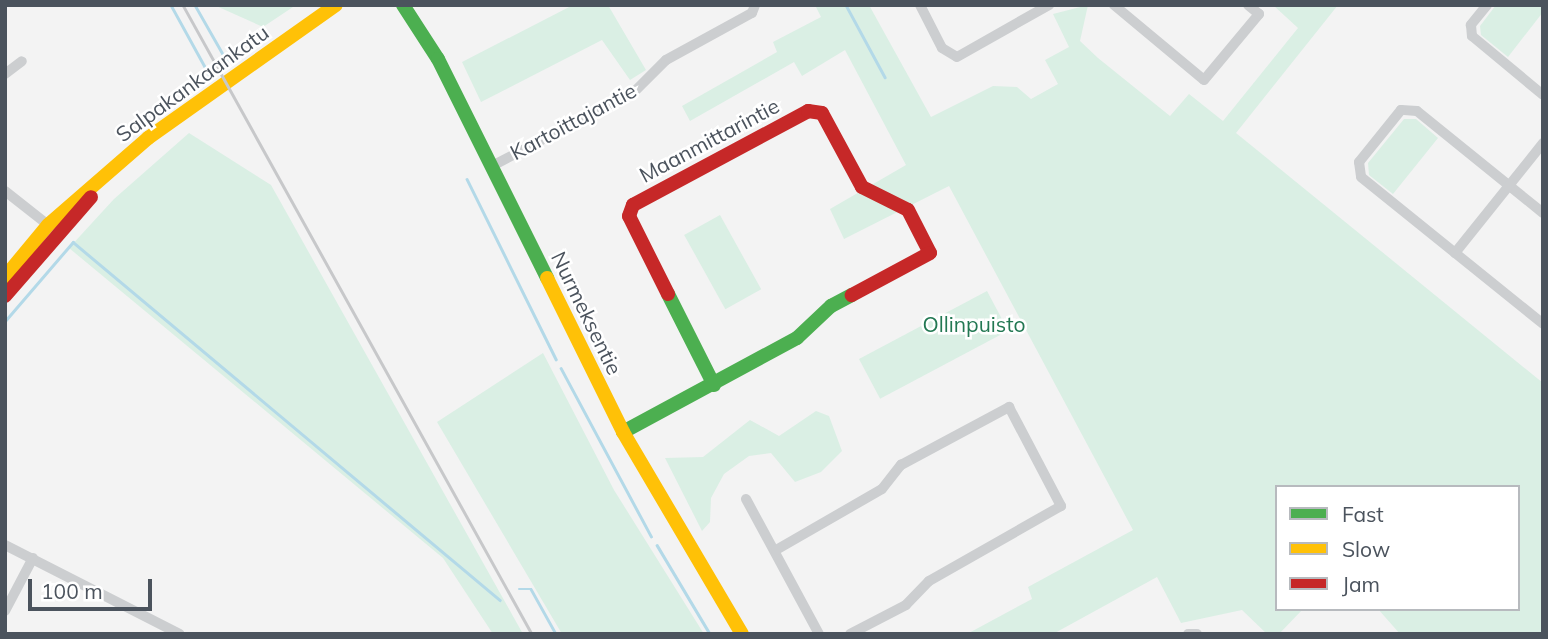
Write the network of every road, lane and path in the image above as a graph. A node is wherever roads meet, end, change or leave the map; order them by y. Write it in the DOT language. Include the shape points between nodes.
graph roads {
  1 [pos="337,5"];
  2 [pos="403,5"];
  3 [pos="755,5"];
  4 [pos="920,5"];
  5 [pos="1049,5"];
  6 [pos="1114,5"];
  7 [pos="1248,5"];
  8 [pos="1487,5"];
  9 [pos="22,61"];
  10 [pos="5,74"];
  11 [pos="1543,95"];
  12 [pos="1543,143"];
  13 [pos="492,166"];
  14 [pos="1508,186"];
  15 [pos="5,191"];
  16 [pos="1543,213"];
  17 [pos="53,229"];
  18 [pos="1455,253"];
  19 [pos="5,276"];
  20 [pos="5,296"];
  21 [pos="1543,324"];
  22 [pos="714,385"];
  23 [pos="623,432"];
  24 [pos="746,499"];
  25 [pos="5,545"];
  26 [pos="776,550"];
  27 [pos="33,558"];
  28 [pos="5,611"];
  29 [pos="180,634"];
  30 [pos="742,634"];
  31 [pos="819,634"];
  32 [pos="850,634"];
  1 -- 17 [label="street, Salpakankaankatu" via="225,80 108,172"];
  2 -- 13 [label="street, Nurmeksentie" via="438,59"];
  3 -- 13 [label="street, Kartoittajantie" via="752,13 666,60 635,92"];
  4 -- 5 [label="street" via="942,48 957,57"];
  6 -- 7 [label="street" via="1204,80 1259,14"];
  8 -- 11 [label="street" via="1471,25 1472,36"];
  9 -- 10 [label="street"];
  12 -- 14 [label="street"];
  13 -- 23 [label="street, Nurmeksentie"];
  14 -- 16 [label="street"];
  14 -- 18 [label="street"];
  14 -- 18 [label="street" via="1417,111 1401,110 1360,162 1361,177"];
  15 -- 17 [label="street"];
  17 -- 19 [label="street, Salpakankaankatu"];
  17 -- 20 [label="street, Salpakankaankatu"];
  18 -- 21 [label="street"];
  22 -- 22 [label="street, Maanmittarintie" via="797,338 831,306 930,253 908,210 863,187 822,113 808,111 633,205 629,216"];
  22 -- 23 [label="street, Maanmittarintie"];
  23 -- 30 [label="street, Nurmeksentie"];
  24 -- 26 [label="street"];
  25 -- 27 [label="street"];
  26 -- 31 [label="street"];
  26 -- 32 [label="street" via="882,489 901,465 1009,407 1062,506 929,581 906,605"];
  27 -- 28 [label="street"];
  27 -- 29 [label="street"];
}
